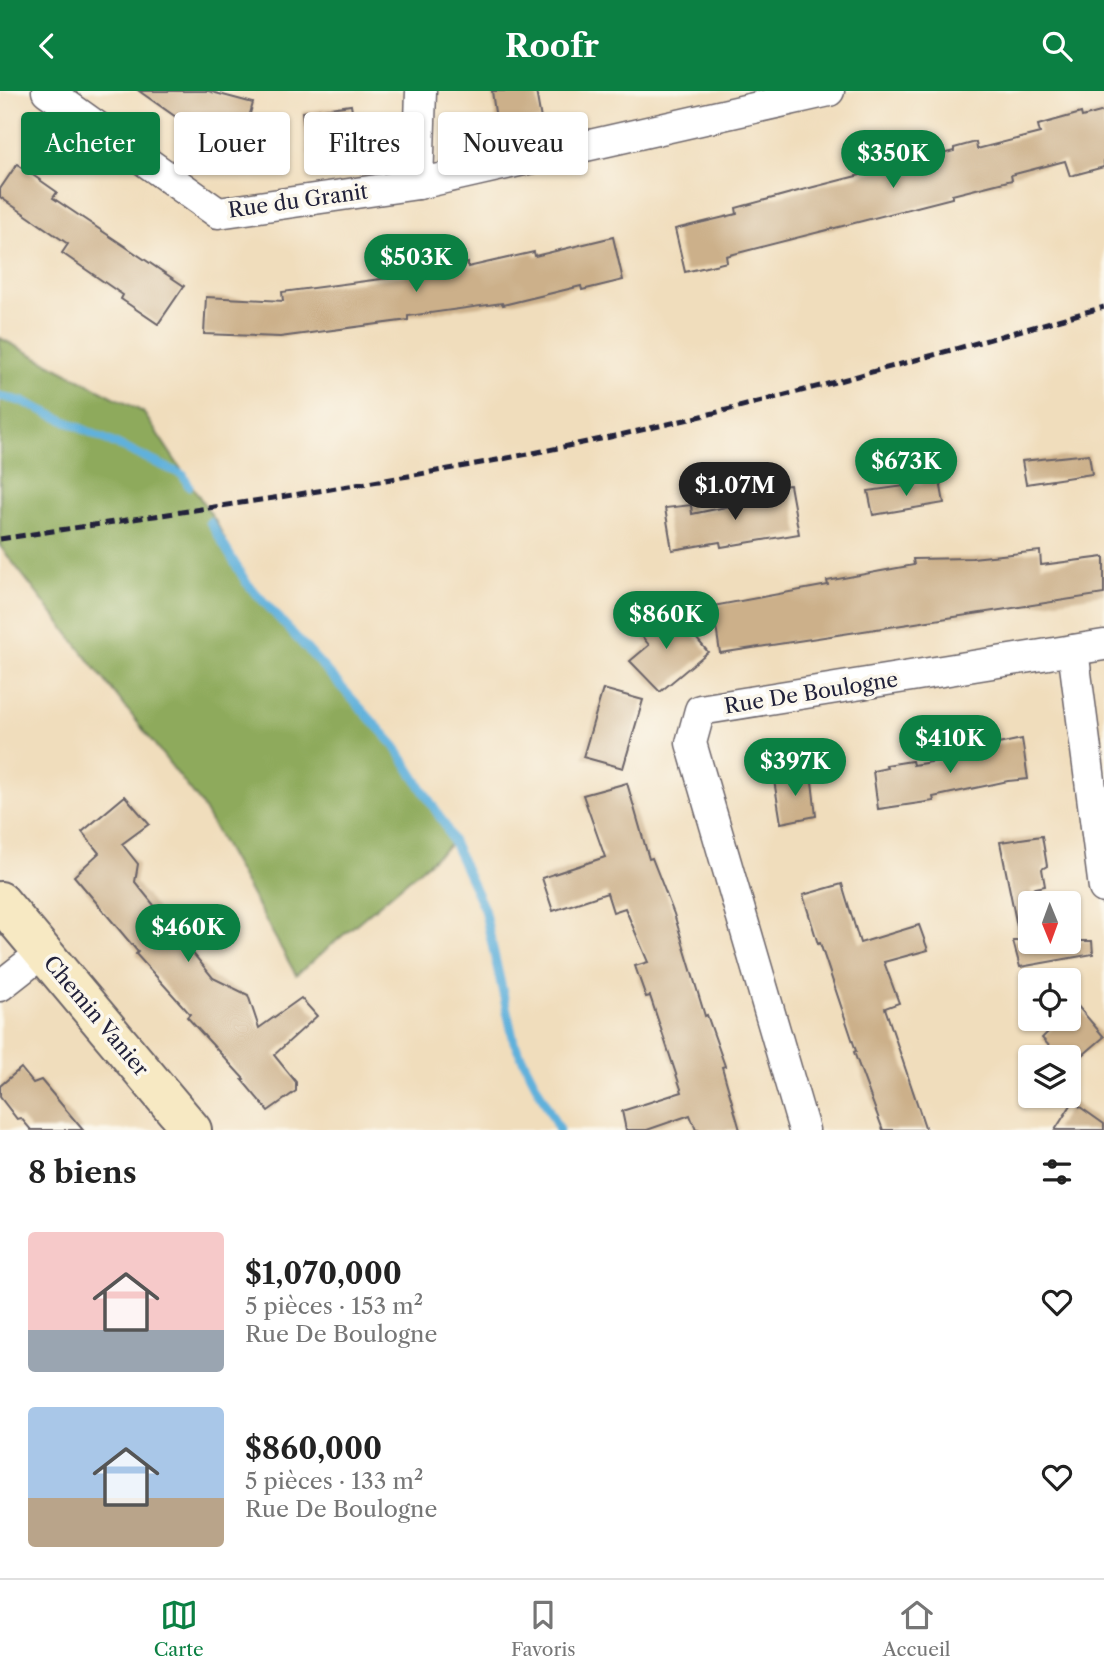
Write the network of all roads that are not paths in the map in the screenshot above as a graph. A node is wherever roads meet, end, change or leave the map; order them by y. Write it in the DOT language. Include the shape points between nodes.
graph roads {
  1 [pos="47,91"];
  2 [pos="421,91"];
  3 [pos="816,93"];
  4 [pos="418,184"];
  5 [pos="1104,646"];
  6 [pos="1073,650"];
  7 [pos="1104,888"];
  8 [pos="0,901"];
  9 [pos="42,953"];
  10 [pos="0,986"];
  11 [pos="192,1130"];
  12 [pos="804,1130"];
  1 -- 4 [label="street, Rue du Granit" via="218,213"];
  2 -- 4 [label="street"];
  3 -- 4 [label="street, Rue du Granit"];
  5 -- 6 [label="street, Rue De Boulogne"];
  6 -- 7 [label="street"];
  6 -- 12 [label="street, Rue De Boulogne" via="699,711 691,743"];
  8 -- 9 [label="street, Chemin Vanier"];
  9 -- 10 [label="street"];
  9 -- 11 [label="street, Chemin Vanier"];
}
